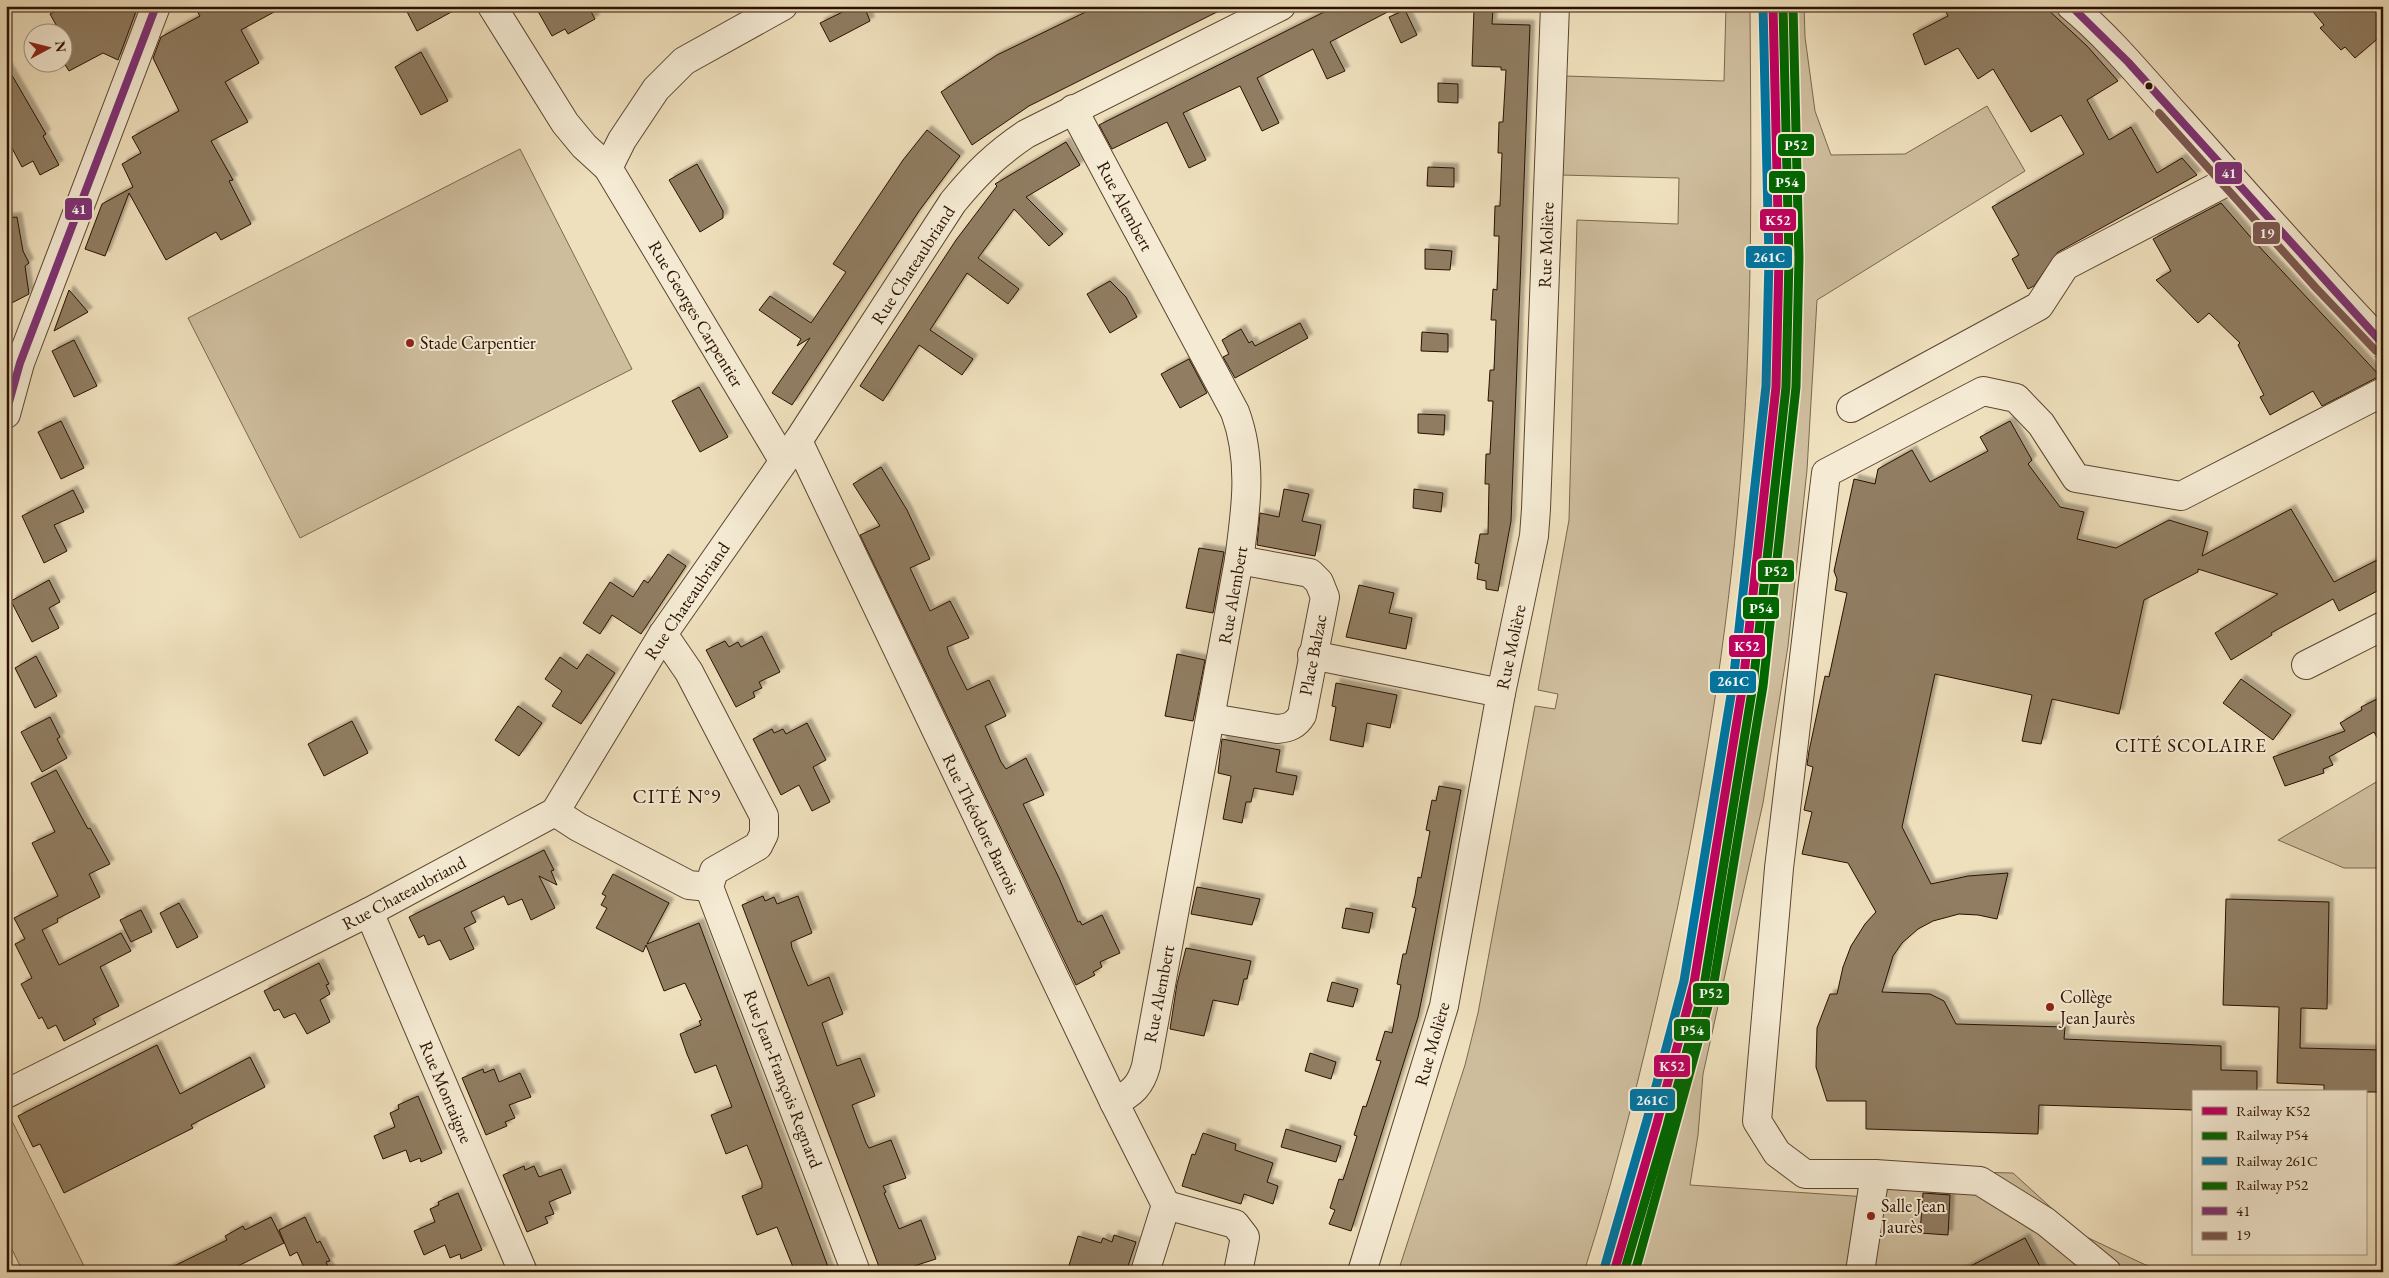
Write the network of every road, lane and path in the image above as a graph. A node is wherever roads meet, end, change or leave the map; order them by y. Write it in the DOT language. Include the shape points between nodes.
graph roads {
  1 [pos="156,6"];
  2 [pos="492,6"];
  3 [pos="783,6"];
  4 [pos="1281,6"];
  5 [pos="1555,6"];
  6 [pos="2071,6"];
  7 [pos="1073,109"];
  8 [pos="608,168"];
  9 [pos="2232,179"];
  10 [pos="2383,344"];
  11 [pos="2383,392"];
  12 [pos="1851,408"];
  13 [pos="6,414"];
  14 [pos="790,451"];
  15 [pos="1239,560"];
  16 [pos="2383,626"];
  17 [pos="663,634"];
  18 [pos="1312,655"];
  19 [pos="2306,665"];
  20 [pos="1501,693"];
  21 [pos="1211,718"];
  22 [pos="555,812"];
  23 [pos="709,887"];
  24 [pos="369,912"];
  25 [pos="6,1094"];
  26 [pos="1114,1102"];
  27 [pos="1875,1174"];
  28 [pos="1166,1205"];
  29 [pos="523,1272"];
  30 [pos="856,1272"];
  31 [pos="1145,1272"];
  32 [pos="1238,1272"];
  33 [pos="1362,1272"];
  34 [pos="1860,1272"];
  35 [pos="2107,1272"];
  1 -- 13 [label="street" via="20,363"];
  2 -- 8 [label="street, Rue Georges Carpentier" via="565,123"];
  3 -- 8 [label="street" via="684,61 656,89 622,140"];
  4 -- 7 [label="street, Rue Chateaubriand"];
  5 -- 20 [label="street, Rue Molière" via="1534,536"];
  6 -- 9 [label="street" via="2132,66"];
  7 -- 14 [label="street, Rue Chateaubriand" via="999,152 975,175 953,202"];
  7 -- 15 [label="street, Rue Alembert" via="1235,412 1246,451 1247,481"];
  8 -- 14 [label="street, Rue Georges Carpentier"];
  9 -- 10 [label="street"];
  9 -- 12 [label="street" via="2064,266 2039,306"];
  11 -- 27 [label="street" via="2180,496 2076,478 2041,424 2016,398 1983,391 1826,473 1779,868 1757,1121 1777,1153 1805,1174"];
  14 -- 17 [label="street, Rue Chateaubriand"];
  14 -- 26 [label="street, Rue Théodore Barrois"];
  15 -- 18 [label="street, Place Balzac" via="1310,573 1319,582 1325,597"];
  15 -- 21 [label="street, Rue Alembert"];
  16 -- 19 [label="street"];
  17 -- 22 [label="street, Rue Chateaubriand"];
  17 -- 23 [label="street" via="689,672 764,816 764,834 758,846 714,871"];
  18 -- 20 [label="street"];
  18 -- 21 [label="street, Place Balzac" via="1302,715 1292,726 1277,729"];
  20 -- 33 [label="street, Rue Molière" via="1444,1006"];
  21 -- 26 [label="street, Rue Alembert" via="1146,1066 1136,1088"];
  22 -- 23 [label="street" via="689,884"];
  22 -- 24 [label="street, Rue Chateaubriand"];
  23 -- 30 [label="street, Rue Jean-François Regnard"];
  24 -- 25 [label="street, Rue Chateaubriand"];
  24 -- 29 [label="street, Rue Montaigne"];
  26 -- 28 [label="street, Rue Théodore Barrois"];
  27 -- 34 [label="street"];
  27 -- 35 [label="street" via="1980,1181 2046,1222"];
  28 -- 31 [label="street"];
  28 -- 32 [label="street" via="1235,1224 1245,1237"];
}
